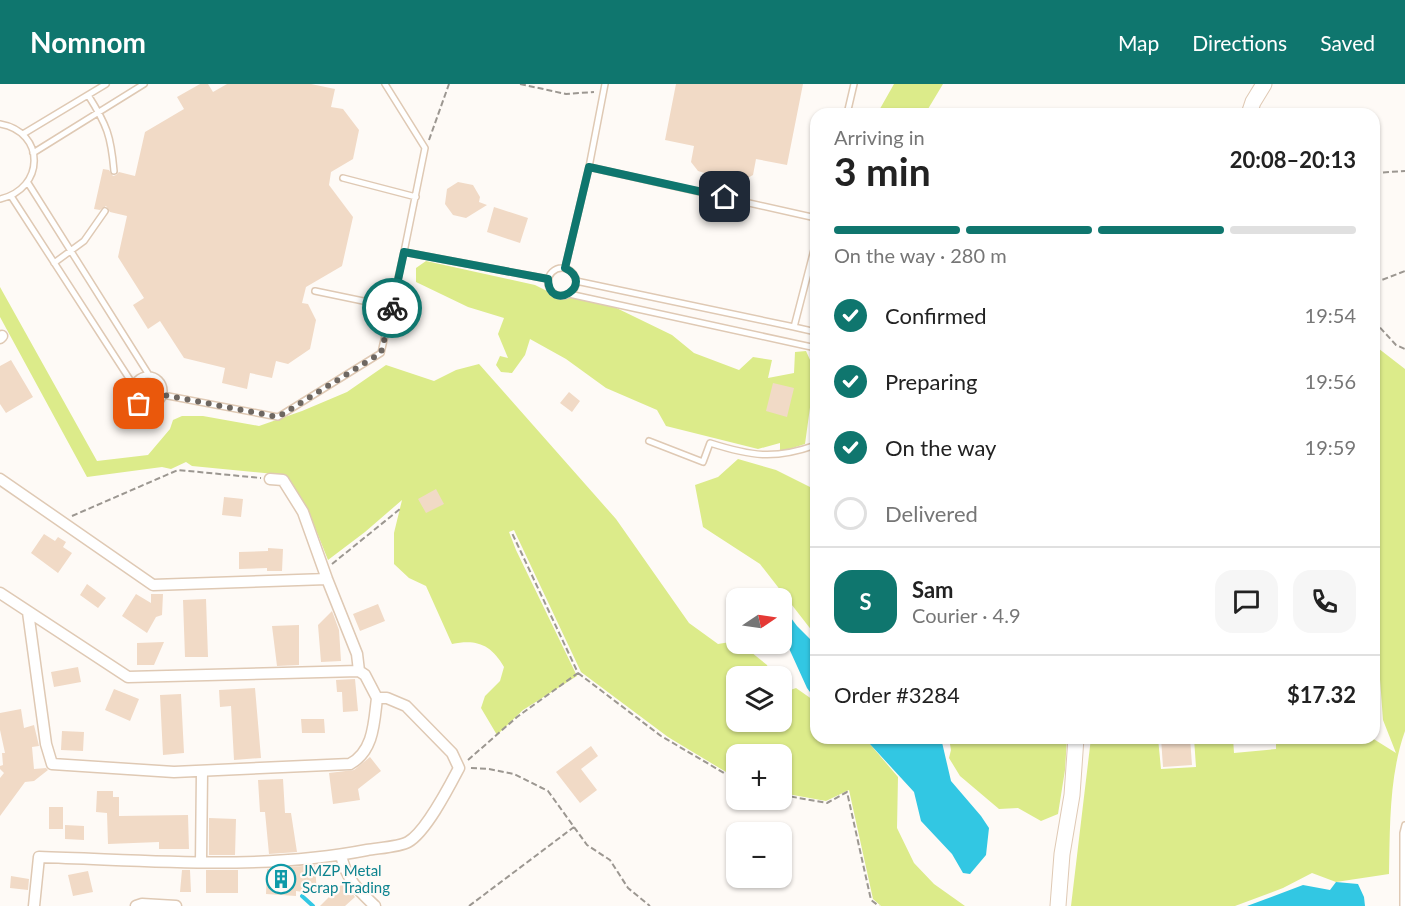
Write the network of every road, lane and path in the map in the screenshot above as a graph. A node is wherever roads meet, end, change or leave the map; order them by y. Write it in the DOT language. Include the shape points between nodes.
graph roads {
  1 [pos="106,84"];
  2 [pos="144,84"];
  3 [pos="385,84"];
  4 [pos="449,84"];
  5 [pos="520,84"];
  6 [pos="605,84"];
  7 [pos="854,84"];
  8 [pos="1264,84"];
  9 [pos="604,91"];
  10 [pos="88,95"];
  11 [pos="848,108"];
  12 [pos="1251,108"];
  13 [pos="99,112"];
  14 [pos="0,124"];
  15 [pos="23,134"];
  16 [pos="425,148"];
  17 [pos="33,153"];
  18 [pos="589,167"];
  19 [pos="114,171"];
  20 [pos="1405,171"];
  21 [pos="1380,173"];
  22 [pos="343,178"];
  23 [pos="28,183"];
  24 [pos="11,196"];
  25 [pos="416,196"];
  26 [pos="0,199"];
  27 [pos="105,211"];
  28 [pos="810,217"];
  29 [pos="71,251"];
  30 [pos="404,252"];
  31 [pos="54,263"];
  32 [pos="810,265"];
  33 [pos="565,268"];
  34 [pos="1405,271"];
  35 [pos="548,279"];
  36 [pos="576,281"];
  37 [pos="1380,281"];
  38 [pos="315,291"];
  39 [pos="569,294"];
  40 [pos="392,307"];
  41 [pos="794,327"];
  42 [pos="1380,328"];
  43 [pos="810,331"];
  44 [pos="810,347"];
  45 [pos="1405,349"];
  46 [pos="149,375"];
  47 [pos="134,386"];
  48 [pos="164,395"];
  49 [pos="650,441"];
  50 [pos="810,447"];
  51 [pos="0,479"];
  52 [pos="270,479"];
  53 [pos="400,509"];
  54 [pos="60,521"];
  55 [pos="512,533"];
  56 [pos="327,579"];
  57 [pos="0,593"];
  58 [pos="28,612"];
  59 [pos="359,671"];
  60 [pos="578,673"];
  61 [pos="377,698"];
  62 [pos="1076,744"];
  63 [pos="459,768"];
  64 [pos="202,772"];
  65 [pos="726,774"];
  66 [pos="792,797"];
  67 [pos="1405,825"];
  68 [pos="574,827"];
  69 [pos="342,855"];
  70 [pos="201,862"];
  71 [pos="34,906"];
  72 [pos="136,906"];
  73 [pos="176,906"];
  74 [pos="375,906"];
  75 [pos="469,906"];
  76 [pos="650,906"];
  77 [pos="879,906"];
  78 [pos="1058,906"];
  79 [pos="1403,906"];
  1 -- 10 [label="lane"];
  2 -- 13 [label="lane"];
  3 -- 16 [label="lane"];
  4 -- 16 [label="path"];
  5 -- 9 [label="path" via="566,94"];
  6 -- 9 [label="lane"];
  7 -- 11 [label="lane"];
  8 -- 12 [label="street"];
  9 -- 18 [label="lane"];
  10 -- 13 [label="lane"];
  10 -- 15 [label="lane"];
  13 -- 17 [label="lane"];
  13 -- 19 [label="lane" via="111,139"];
  14 -- 15 [label="lane"];
  15 -- 17 [label="lane"];
  16 -- 25 [label="lane"];
  17 -- 23 [label="lane"];
  18 -- 28 [label="lane"];
  18 -- 33 [label="lane"];
  20 -- 21 [label="path"];
  22 -- 25 [label="lane"];
  23 -- 24 [label="lane"];
  23 -- 29 [label="lane"];
  24 -- 26 [label="lane"];
  24 -- 31 [label="lane"];
  25 -- 30 [label="lane"];
  27 -- 29 [label="lane" via="84,242"];
  29 -- 31 [label="lane"];
  29 -- 46 [label="lane"];
  30 -- 35 [label="lane"];
  30 -- 40 [label="lane"];
  31 -- 47 [label="lane"];
  32 -- 41 [label="lane"];
  33 -- 35 [label="lane" via="554,270"];
  33 -- 36 [label="lane"];
  34 -- 37 [label="path"];
  35 -- 39 [label="lane" via="550,291 560,296"];
  36 -- 39 [label="lane"];
  36 -- 41 [label="lane"];
  38 -- 40 [label="lane"];
  39 -- 44 [label="lane"];
  40 -- 48 [label="lane" via="381,353 278,417"];
  41 -- 43 [label="lane"];
  42 -- 45 [label="path"];
  46 -- 47 [label="lane" via="139,378"];
  46 -- 48 [label="lane" via="161,382"];
  47 -- 48 [label="lane" via="136,400 144,406 158,404"];
  49 -- 50 [label="lane" via="703,462 710,443 759,456 786,455"];
  51 -- 54 [label="street"];
  52 -- 54 [label="path" via="178,470"];
  52 -- 56 [label="street" via="283,480 303,512"];
  53 -- 56 [label="path" via="330,566"];
  54 -- 56 [label="street" via="153,585"];
  55 -- 60 [label="path"];
  56 -- 59 [label="street" via="357,654"];
  57 -- 58 [label="street"];
  58 -- 59 [label="street" via="128,677"];
  58 -- 64 [label="street" via="52,764"];
  59 -- 61 [label="street"];
  60 -- 63 [label="path" via="517,717"];
  60 -- 65 [label="path" via="661,736"];
  61 -- 63 [label="street" via="406,706 453,753"];
  61 -- 64 [label="street" via="367,749 350,764"];
  62 -- 78 [label="street"];
  63 -- 68 [label="path" via="514,774 548,791"];
  63 -- 69 [label="street" via="422,829 408,842"];
  64 -- 70 [label="street"];
  66 -- 77 [label="path" via="827,803 847,792 871,900"];
  67 -- 79 [label="lane"];
  68 -- 75 [label="path"];
  68 -- 76 [label="path" via="587,845 610,860 628,888"];
  69 -- 70 [label="street"];
  69 -- 74 [label="street" via="351,880"];
  70 -- 71 [label="street" via="39,857"];
  72 -- 73 [label="street"];
}
